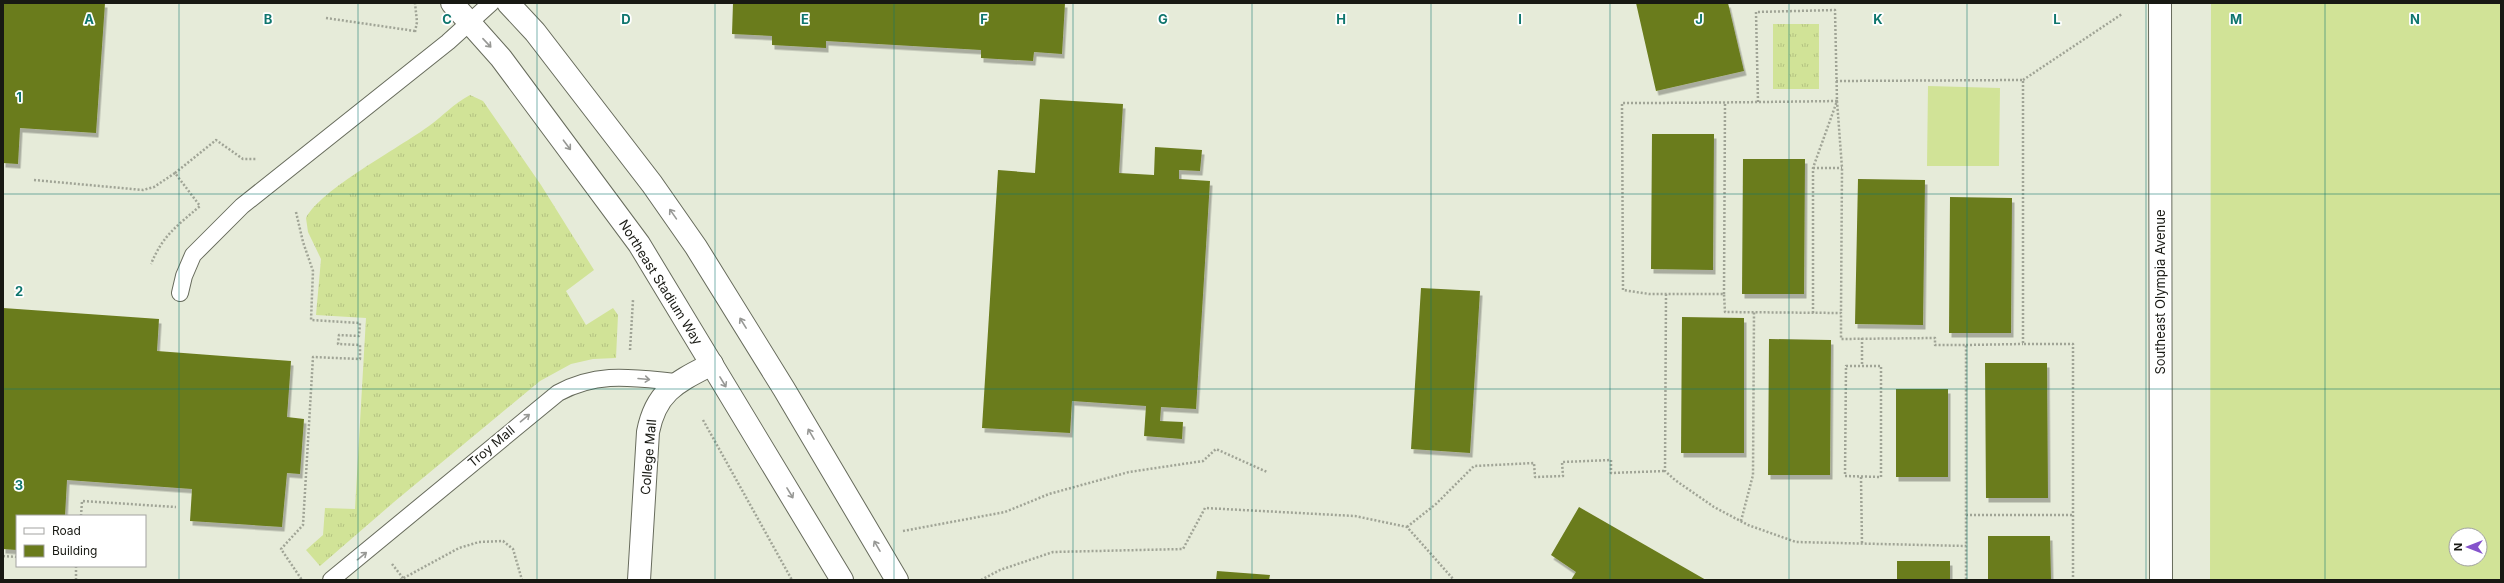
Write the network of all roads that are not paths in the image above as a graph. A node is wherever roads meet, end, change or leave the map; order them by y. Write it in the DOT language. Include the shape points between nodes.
graph roads {
  1 [pos="452,3"];
  2 [pos="491,3"];
  3 [pos="508,3"];
  4 [pos="2160,3"];
  5 [pos="468,23"];
  6 [pos="180,293"];
  7 [pos="712,364"];
  8 [pos="677,382"];
  9 [pos="331,580"];
  10 [pos="639,580"];
  11 [pos="842,580"];
  12 [pos="897,580"];
  13 [pos="2161,580"];
  1 -- 5 [label="main road, Northeast Stadium Way"];
  2 -- 5 [label="lane"];
  12 -- 3 [label="main road, one-way" via="696,247 652,184 535,32"];
  4 -- 13 [label="main road, Southeast Olympia Avenue"];
  5 -- 6 [label="lane" via="448,42 242,206 193,255"];
  5 -- 7 [label="main road, Northeast Stadium Way, one-way" via="501,58 639,244"];
  7 -- 8 [label="main road, College Mall"];
  7 -- 11 [label="main road, Northeast Stadium Way, one-way"];
  9 -- 8 [label="lane, Troy Mall, one-way" via="558,393 577,383 614,376"];
  8 -- 10 [label="main road, College Mall" via="663,394 652,414 649,426"];
}
